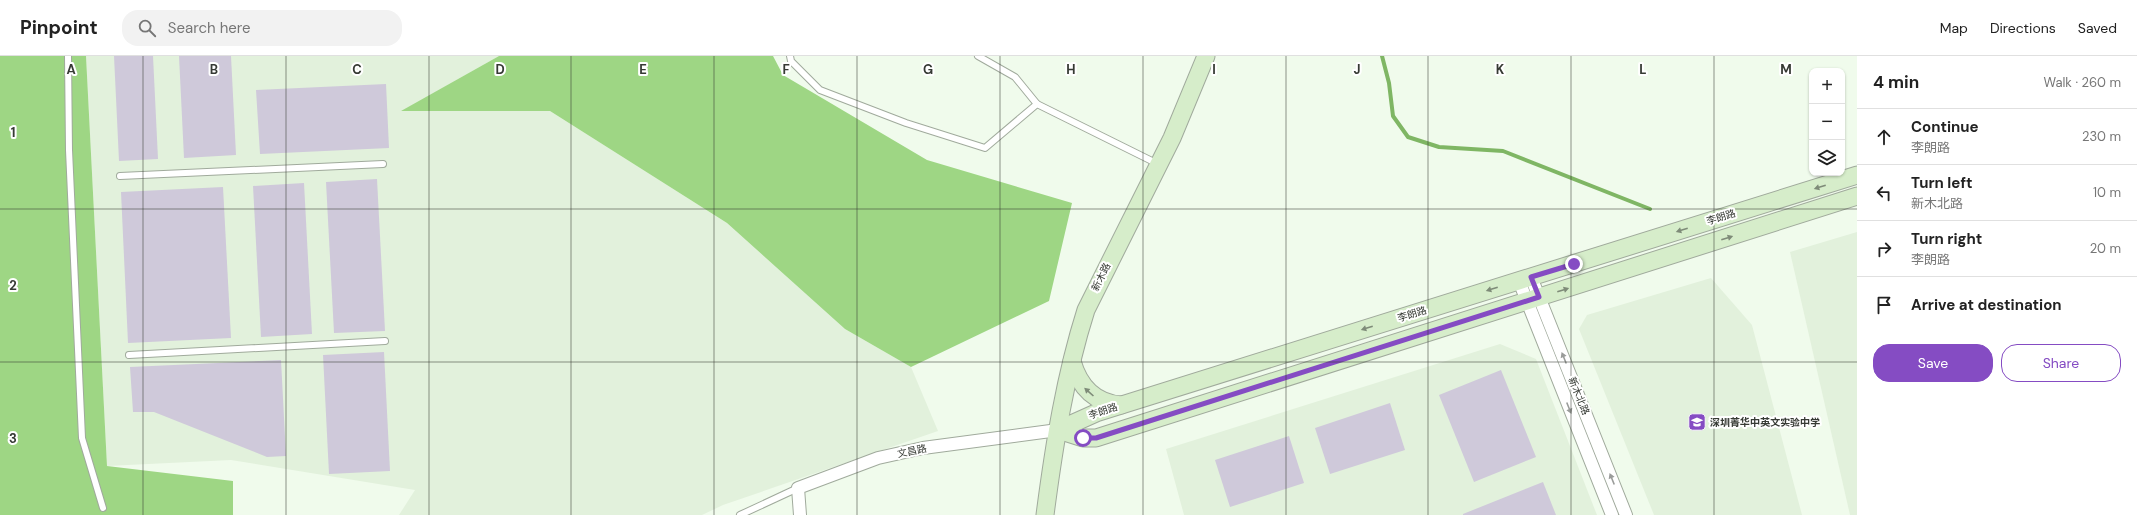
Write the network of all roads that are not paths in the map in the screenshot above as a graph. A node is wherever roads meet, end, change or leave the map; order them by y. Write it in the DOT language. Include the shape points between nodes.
graph roads {
  1 [pos="68,56"];
  2 [pos="790,56"];
  3 [pos="978,56"];
  4 [pos="1206,56"];
  5 [pos="1037,104"];
  6 [pos="383,164"];
  7 [pos="1159,164"];
  8 [pos="1857,175"];
  9 [pos="120,176"];
  10 [pos="1857,196"];
  11 [pos="1525,279"];
  12 [pos="1533,299"];
  13 [pos="385,341"];
  14 [pos="129,355"];
  15 [pos="1072,361"];
  16 [pos="1123,405"];
  17 [pos="1058,430"];
  18 [pos="798,488"];
  19 [pos="103,508"];
  20 [pos="740,515"];
  21 [pos="800,515"];
  22 [pos="1045,515"];
  23 [pos="1612,515"];
  24 [pos="1626,515"];
  1 -- 19 [label="lane" via="69,150 82,438"];
  2 -- 5 [label="lane" via="791,61 820,90 906,123 985,148"];
  3 -- 5 [label="lane" via="1014,77"];
  4 -- 7 [label="street, 新木路" via="1188,104"];
  5 -- 7 [label="lane"];
  6 -- 9 [label="lane"];
  7 -- 15 [label="street, 新木路" via="1094,291"];
  8 -- 11 [label="street, 李朗路, one-way"];
  12 -- 10 [label="street, one-way"];
  11 -- 12 [label="street, 新木北路"];
  11 -- 16 [label="street, 李朗路, one-way"];
  12 -- 17 [label="street" via="1096,438 1083,438"];
  12 -- 23 [label="street, 新木北路, one-way"];
  24 -- 12 [label="street, 新木北路, one-way"];
  13 -- 14 [label="lane"];
  16 -- 15 [label="street, one-way" via="1111,404 1090,394 1076,376"];
  15 -- 17 [label="street, 新木路"];
  16 -- 17 [label="street, 李朗路" via="1083,417"];
  17 -- 18 [label="street, 文昌路" via="923,448 878,458"];
  17 -- 22 [label="street, 新木路"];
  18 -- 20 [label="lane"];
  18 -- 21 [label="street"];
}
